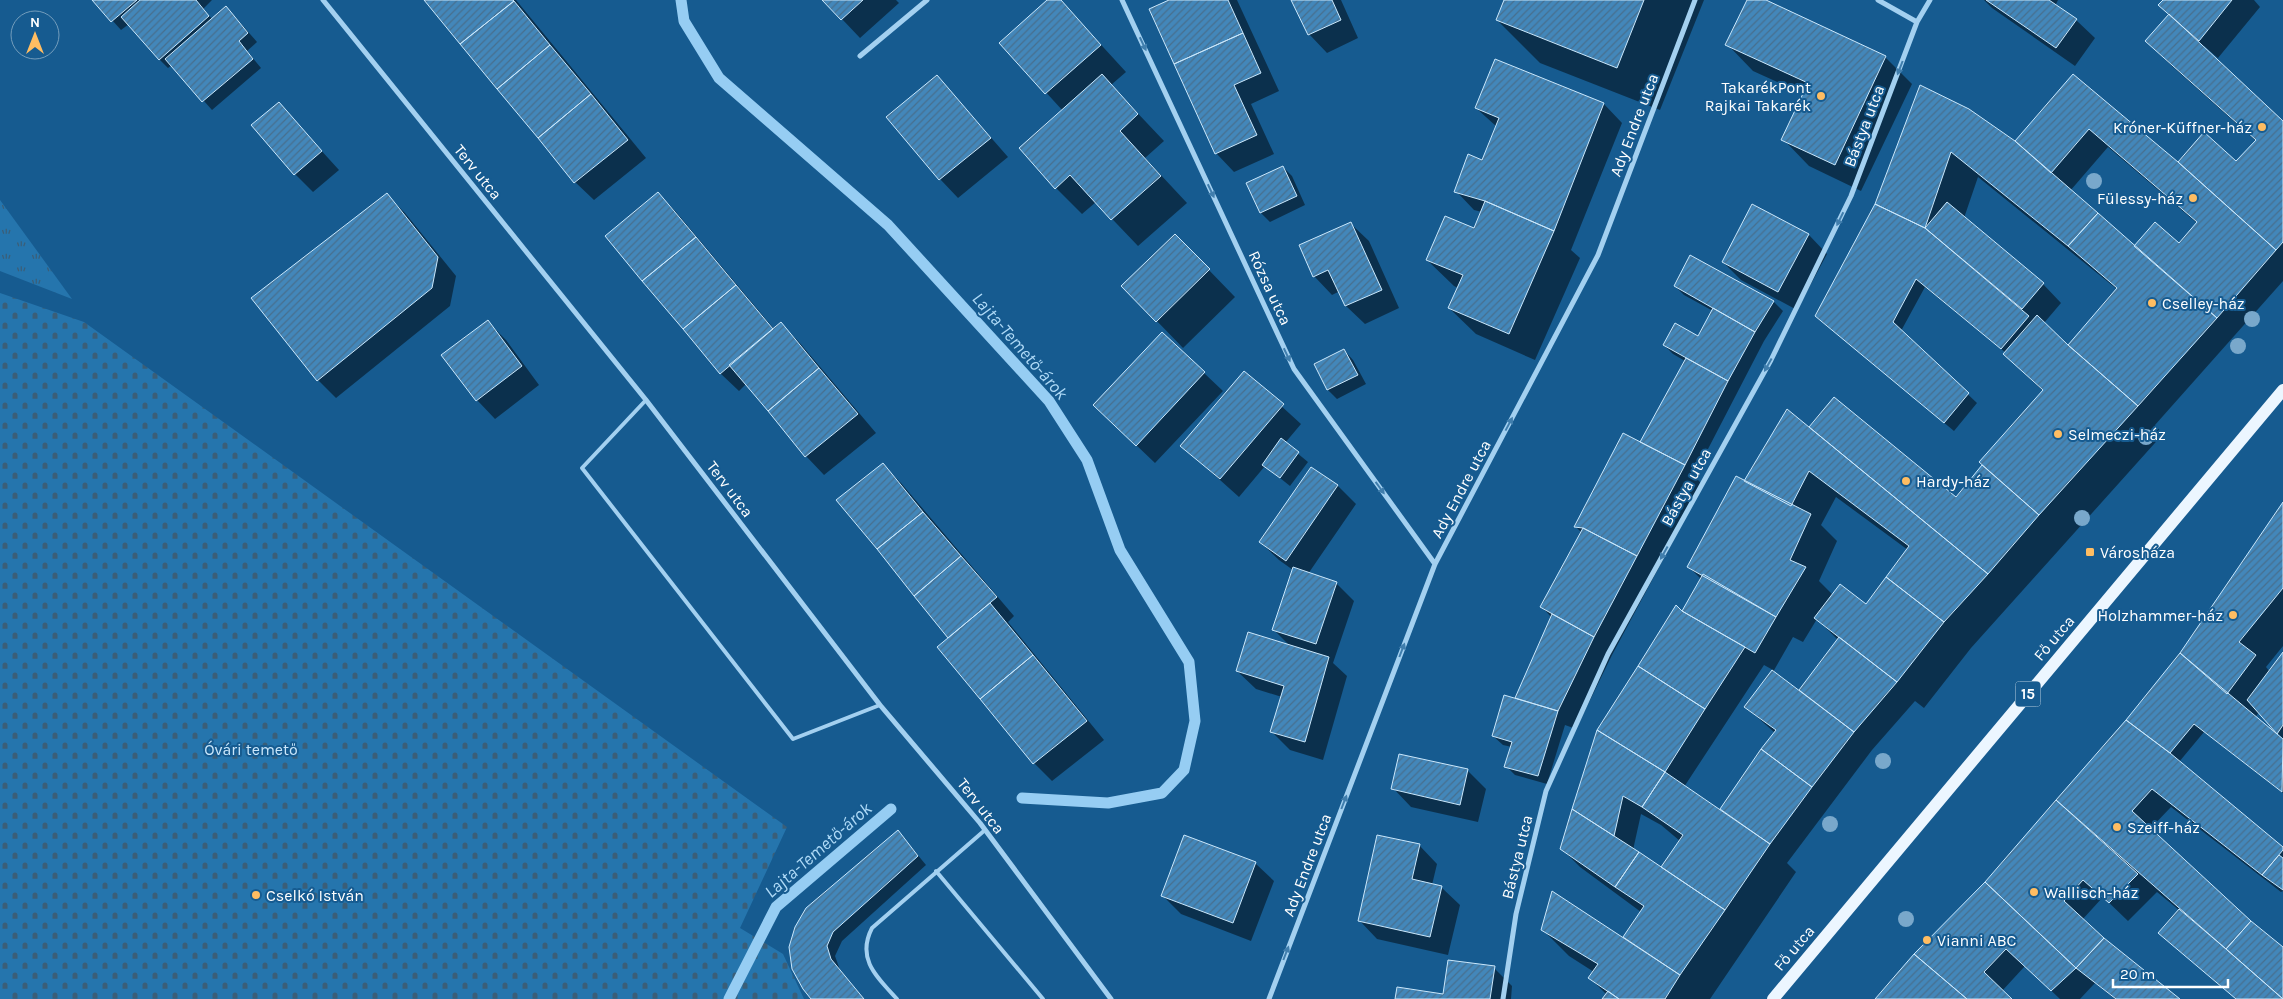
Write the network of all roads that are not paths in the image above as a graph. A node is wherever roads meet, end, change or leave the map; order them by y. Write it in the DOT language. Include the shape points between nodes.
graph roads {
  1 [pos="323,0"];
  2 [pos="927,0"];
  3 [pos="1122,0"];
  4 [pos="1695,0"];
  5 [pos="1878,0"];
  6 [pos="1930,0"];
  7 [pos="1917,22"];
  8 [pos="860,56"];
  9 [pos="2283,390"];
  10 [pos="646,400"];
  11 [pos="1435,564"];
  12 [pos="880,705"];
  13 [pos="985,830"];
  14 [pos="936,871"];
  15 [pos="896,999"];
  16 [pos="1042,999"];
  17 [pos="1111,999"];
  18 [pos="1269,999"];
  19 [pos="1503,999"];
  20 [pos="1772,999"];
  1 -- 10 [label="street, Terv utca"];
  2 -- 8 [label="street"];
  3 -- 11 [label="street, Rózsa utca, one-way" via="1294,369"];
  11 -- 4 [label="street, Ady Endre utca, one-way" via="1598,255"];
  5 -- 7 [label="street"];
  6 -- 7 [label="street, Bástya utca"];
  7 -- 19 [label="street, Bástya utca, one-way" via="1851,196 1771,360 1608,654 1546,791 1516,914"];
  9 -- 20 [label="main road, Fő utca / 15"];
  10 -- 12 [label="street, Terv utca"];
  10 -- 12 [label="lane" via="582,468 793,738"];
  18 -- 11 [label="street, Ady Endre utca, one-way"];
  12 -- 13 [label="street, Terv utca"];
  13 -- 14 [label="lane"];
  13 -- 17 [label="street, Terv utca"];
  14 -- 15 [label="lane" via="872,928 866,938 866,954 874,973"];
  14 -- 16 [label="lane"];
}
